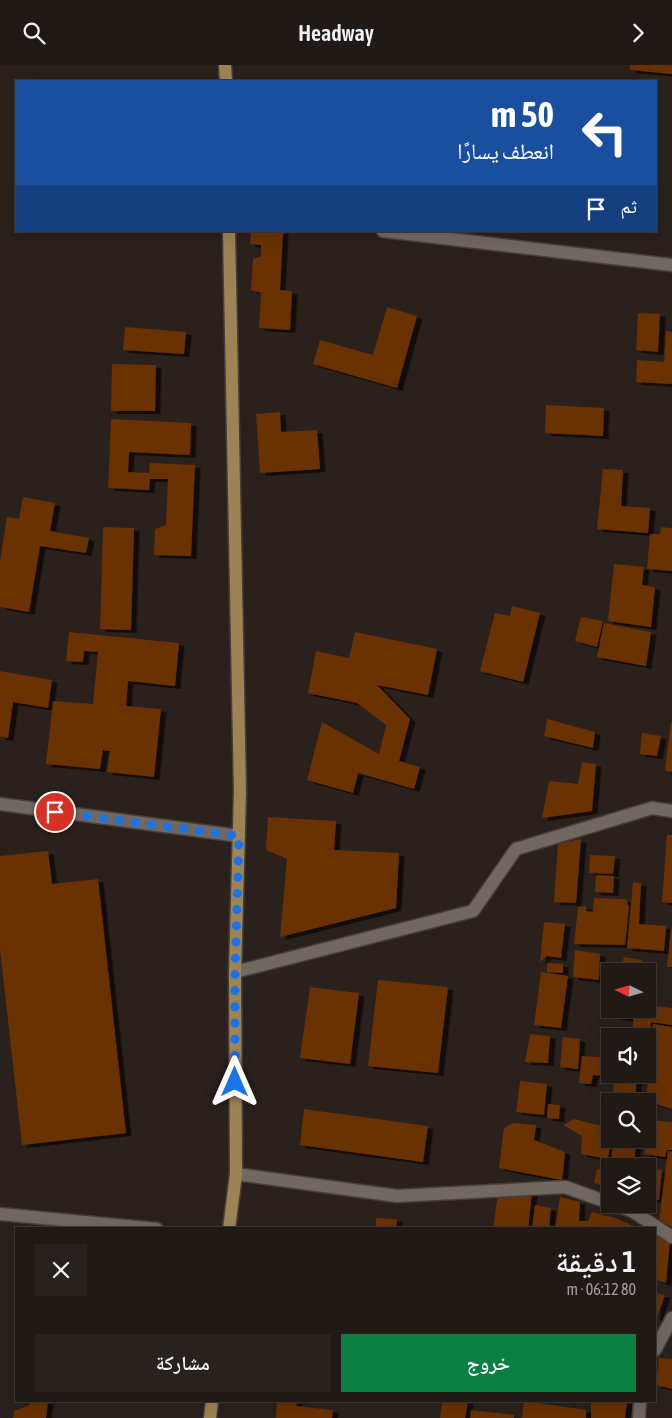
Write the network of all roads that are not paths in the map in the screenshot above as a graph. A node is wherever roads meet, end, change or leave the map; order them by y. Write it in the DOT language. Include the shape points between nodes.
graph roads {
  1 [pos="225,65"];
  2 [pos="226,80"];
  3 [pos="229,232"];
  4 [pos="391,232"];
  5 [pos="672,265"];
  6 [pos="0,804"];
  7 [pos="672,811"];
  8 [pos="239,836"];
  9 [pos="235,972"];
  10 [pos="236,1173"];
  11 [pos="601,1200"];
  12 [pos="635,1213"];
  13 [pos="0,1214"];
  14 [pos="136,1227"];
  15 [pos="229,1227"];
  16 [pos="672,1237"];
  17 [pos="672,1318"];
  18 [pos="656,1348"];
  19 [pos="212,1402"];
  20 [pos="640,1402"];
  21 [pos="210,1418"];
  22 [pos="639,1418"];
  1 -- 2 [label="main road"];
  3 -- 8 [label="main road"];
  4 -- 5 [label="street"];
  6 -- 8 [label="street"];
  7 -- 9 [label="street" via="652,808 516,849 472,911"];
  8 -- 9 [label="main road"];
  9 -- 10 [label="main road"];
  10 -- 11 [label="street" via="397,1196 565,1187"];
  10 -- 15 [label="main road"];
  12 -- 16 [label="street"];
  13 -- 14 [label="street"];
  17 -- 18 [label="street"];
  19 -- 21 [label="main road"];
  20 -- 22 [label="street"];
}
